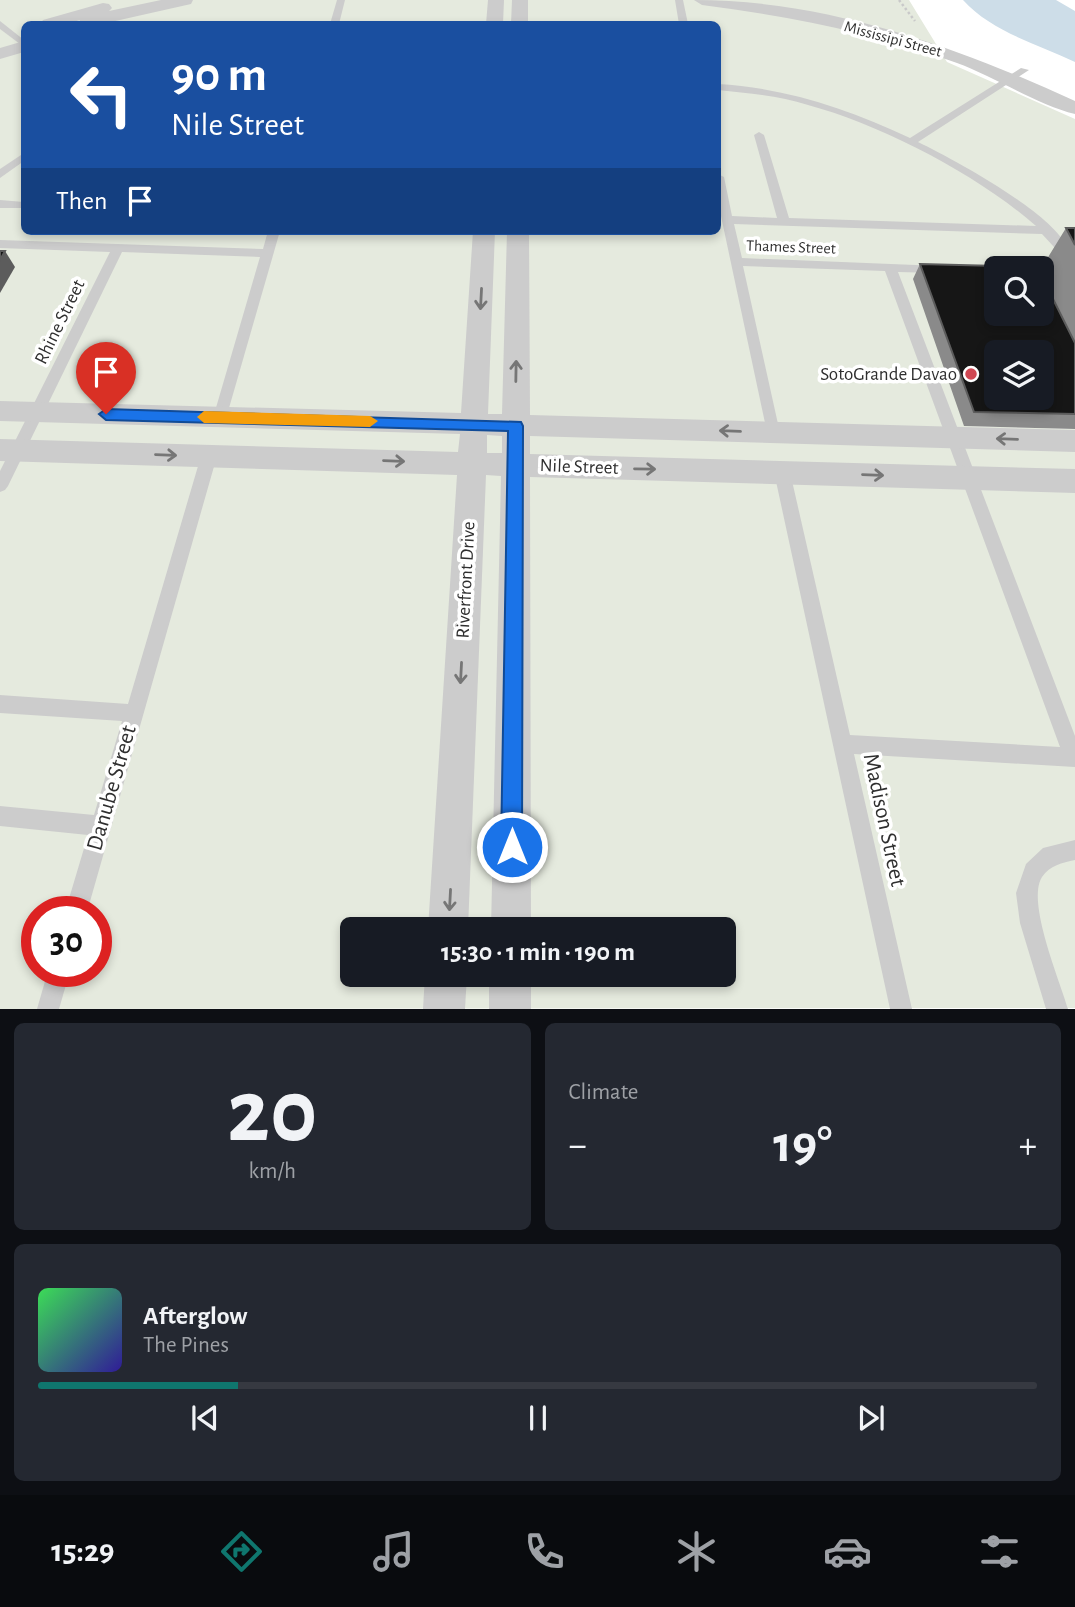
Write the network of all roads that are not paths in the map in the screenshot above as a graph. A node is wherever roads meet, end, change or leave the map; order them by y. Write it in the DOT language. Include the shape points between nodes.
graph roads {
  1 [pos="138,0"];
  2 [pos="185,0"];
  3 [pos="341,0"];
  4 [pos="496,0"];
  5 [pos="520,0"];
  6 [pos="678,0"];
  7 [pos="702,0"];
  8 [pos="778,0"];
  9 [pos="61,21"];
  10 [pos="96,21"];
  11 [pos="335,21"];
  12 [pos="495,21"];
  13 [pos="520,21"];
  14 [pos="683,21"];
  15 [pos="0,24"];
  16 [pos="18,40"];
  17 [pos="0,54"];
  18 [pos="1017,75"];
  19 [pos="721,87"];
  20 [pos="1075,93"];
  21 [pos="1075,108"];
  22 [pos="759,135"];
  23 [pos="913,141"];
  24 [pos="21,158"];
  25 [pos="0,175"];
  26 [pos="721,191"];
  27 [pos="0,204"];
  28 [pos="21,205"];
  29 [pos="727,220"];
  30 [pos="784,221"];
  31 [pos="1048,230"];
  32 [pos="273,235"];
  33 [pos="484,235"];
  34 [pos="518,235"];
  35 [pos="0,244"];
  36 [pos="118,248"];
  37 [pos="268,253"];
  38 [pos="736,262"];
  39 [pos="890,268"];
  40 [pos="956,270"];
  41 [pos="1054,270"];
  42 [pos="0,411"];
  43 [pos="36,412"];
  44 [pos="220,418"];
  45 [pos="474,424"];
  46 [pos="516,426"];
  47 [pos="773,433"];
  48 [pos="954,438"];
  49 [pos="1075,441"];
  50 [pos="9,451"];
  51 [pos="209,456"];
  52 [pos="472,463"];
  53 [pos="516,465"];
  54 [pos="782,472"];
  55 [pos="969,478"];
  56 [pos="1075,481"];
  57 [pos="0,486"];
  58 [pos="0,704"];
  59 [pos="134,713"];
  60 [pos="842,744"];
  61 [pos="1074,757"];
  62 [pos="0,816"];
  63 [pos="101,826"];
  64 [pos="1075,850"];
  65 [pos="81,896"];
  66 [pos="449,917"];
  67 [pos="511,917"];
  68 [pos="54,987"];
  69 [pos="445,987"];
  70 [pos="510,987"];
  71 [pos="48,1009"];
  72 [pos="444,1009"];
  73 [pos="510,1009"];
  74 [pos="901,1009"];
  75 [pos="1057,1009"];
  1 -- 9 [label="street"];
  2 -- 10 [label="street"];
  3 -- 11 [label="lane"];
  4 -- 12 [label="street"];
  5 -- 13 [label="street"];
  6 -- 14 [label="lane"];
  7 -- 18 [label="street, Mississipi Street" via="876,33"];
  8 -- 18 [label="street, Mississipi Street" via="924,33"];
  15 -- 16 [label="lane"];
  16 -- 17 [label="street"];
  18 -- 20 [label="street, Mississipi Street"];
  18 -- 21 [label="street, Mississipi Street"];
  18 -- 23 [label="lane"];
  19 -- 23 [label="lane" via="785,95 828,107"];
  22 -- 30 [label="lane"];
  23 -- 31 [label="lane" via="991,186"];
  24 -- 25 [label="lane"];
  26 -- 29 [label="lane, Thames Street"];
  27 -- 28 [label="lane"];
  29 -- 30 [label="lane"];
  29 -- 38 [label="lane, Thames Street"];
  30 -- 31 [label="lane"];
  31 -- 41 [label="lane" via="1068,260 1066,268"];
  32 -- 37 [label="lane"];
  33 -- 45 [label="street, Riverfront Drive, one-way"];
  46 -- 34 [label="street, one-way"];
  35 -- 36 [label="lane"];
  36 -- 37 [label="lane"];
  36 -- 43 [label="lane, Rhine Street"];
  37 -- 44 [label="lane"];
  38 -- 39 [label="lane, Thames Street"];
  38 -- 47 [label="lane"];
  39 -- 40 [label="lane, Thames Street"];
  39 -- 48 [label="lane"];
  42 -- 43 [label="street, Nile Street"];
  43 -- 44 [label="street, Nile Street"];
  43 -- 50 [label="lane, Rhine Street"];
  44 -- 45 [label="street, Nile Street"];
  45 -- 46 [label="street, Nile Street"];
  45 -- 52 [label="street, Riverfront Drive"];
  47 -- 46 [label="street, Nile Street, one-way"];
  46 -- 53 [label="street"];
  47 -- 48 [label="street, Nile Street"];
  49 -- 48 [label="street, Nile Street, one-way"];
  48 -- 55 [label="lane, Madison Street"];
  50 -- 51 [label="street, Nile Street, one-way"];
  50 -- 57 [label="lane"];
  51 -- 52 [label="street, Nile Street, one-way"];
  51 -- 59 [label="lane"];
  52 -- 53 [label="street, Nile Street"];
  52 -- 66 [label="street, Riverfront Drive, one-way"];
  53 -- 54 [label="street, Nile Street, one-way"];
  53 -- 67 [label="street"];
  54 -- 55 [label="street, Nile Street, one-way"];
  54 -- 60 [label="lane"];
  55 -- 56 [label="street, Nile Street"];
  55 -- 61 [label="lane, Madison Street"];
  58 -- 59 [label="lane, Danube Street"];
  59 -- 63 [label="lane, Danube Street"];
  60 -- 61 [label="lane, Madison Street"];
  60 -- 74 [label="lane, Madison Street"];
  62 -- 63 [label="lane"];
  63 -- 65 [label="lane, Danube Street"];
  64 -- 75 [label="lane" via="1050,855 1034,871 1026,893"];
  68 -- 71 [label="lane"];
  69 -- 72 [label="street"];
  70 -- 73 [label="street"];
}
